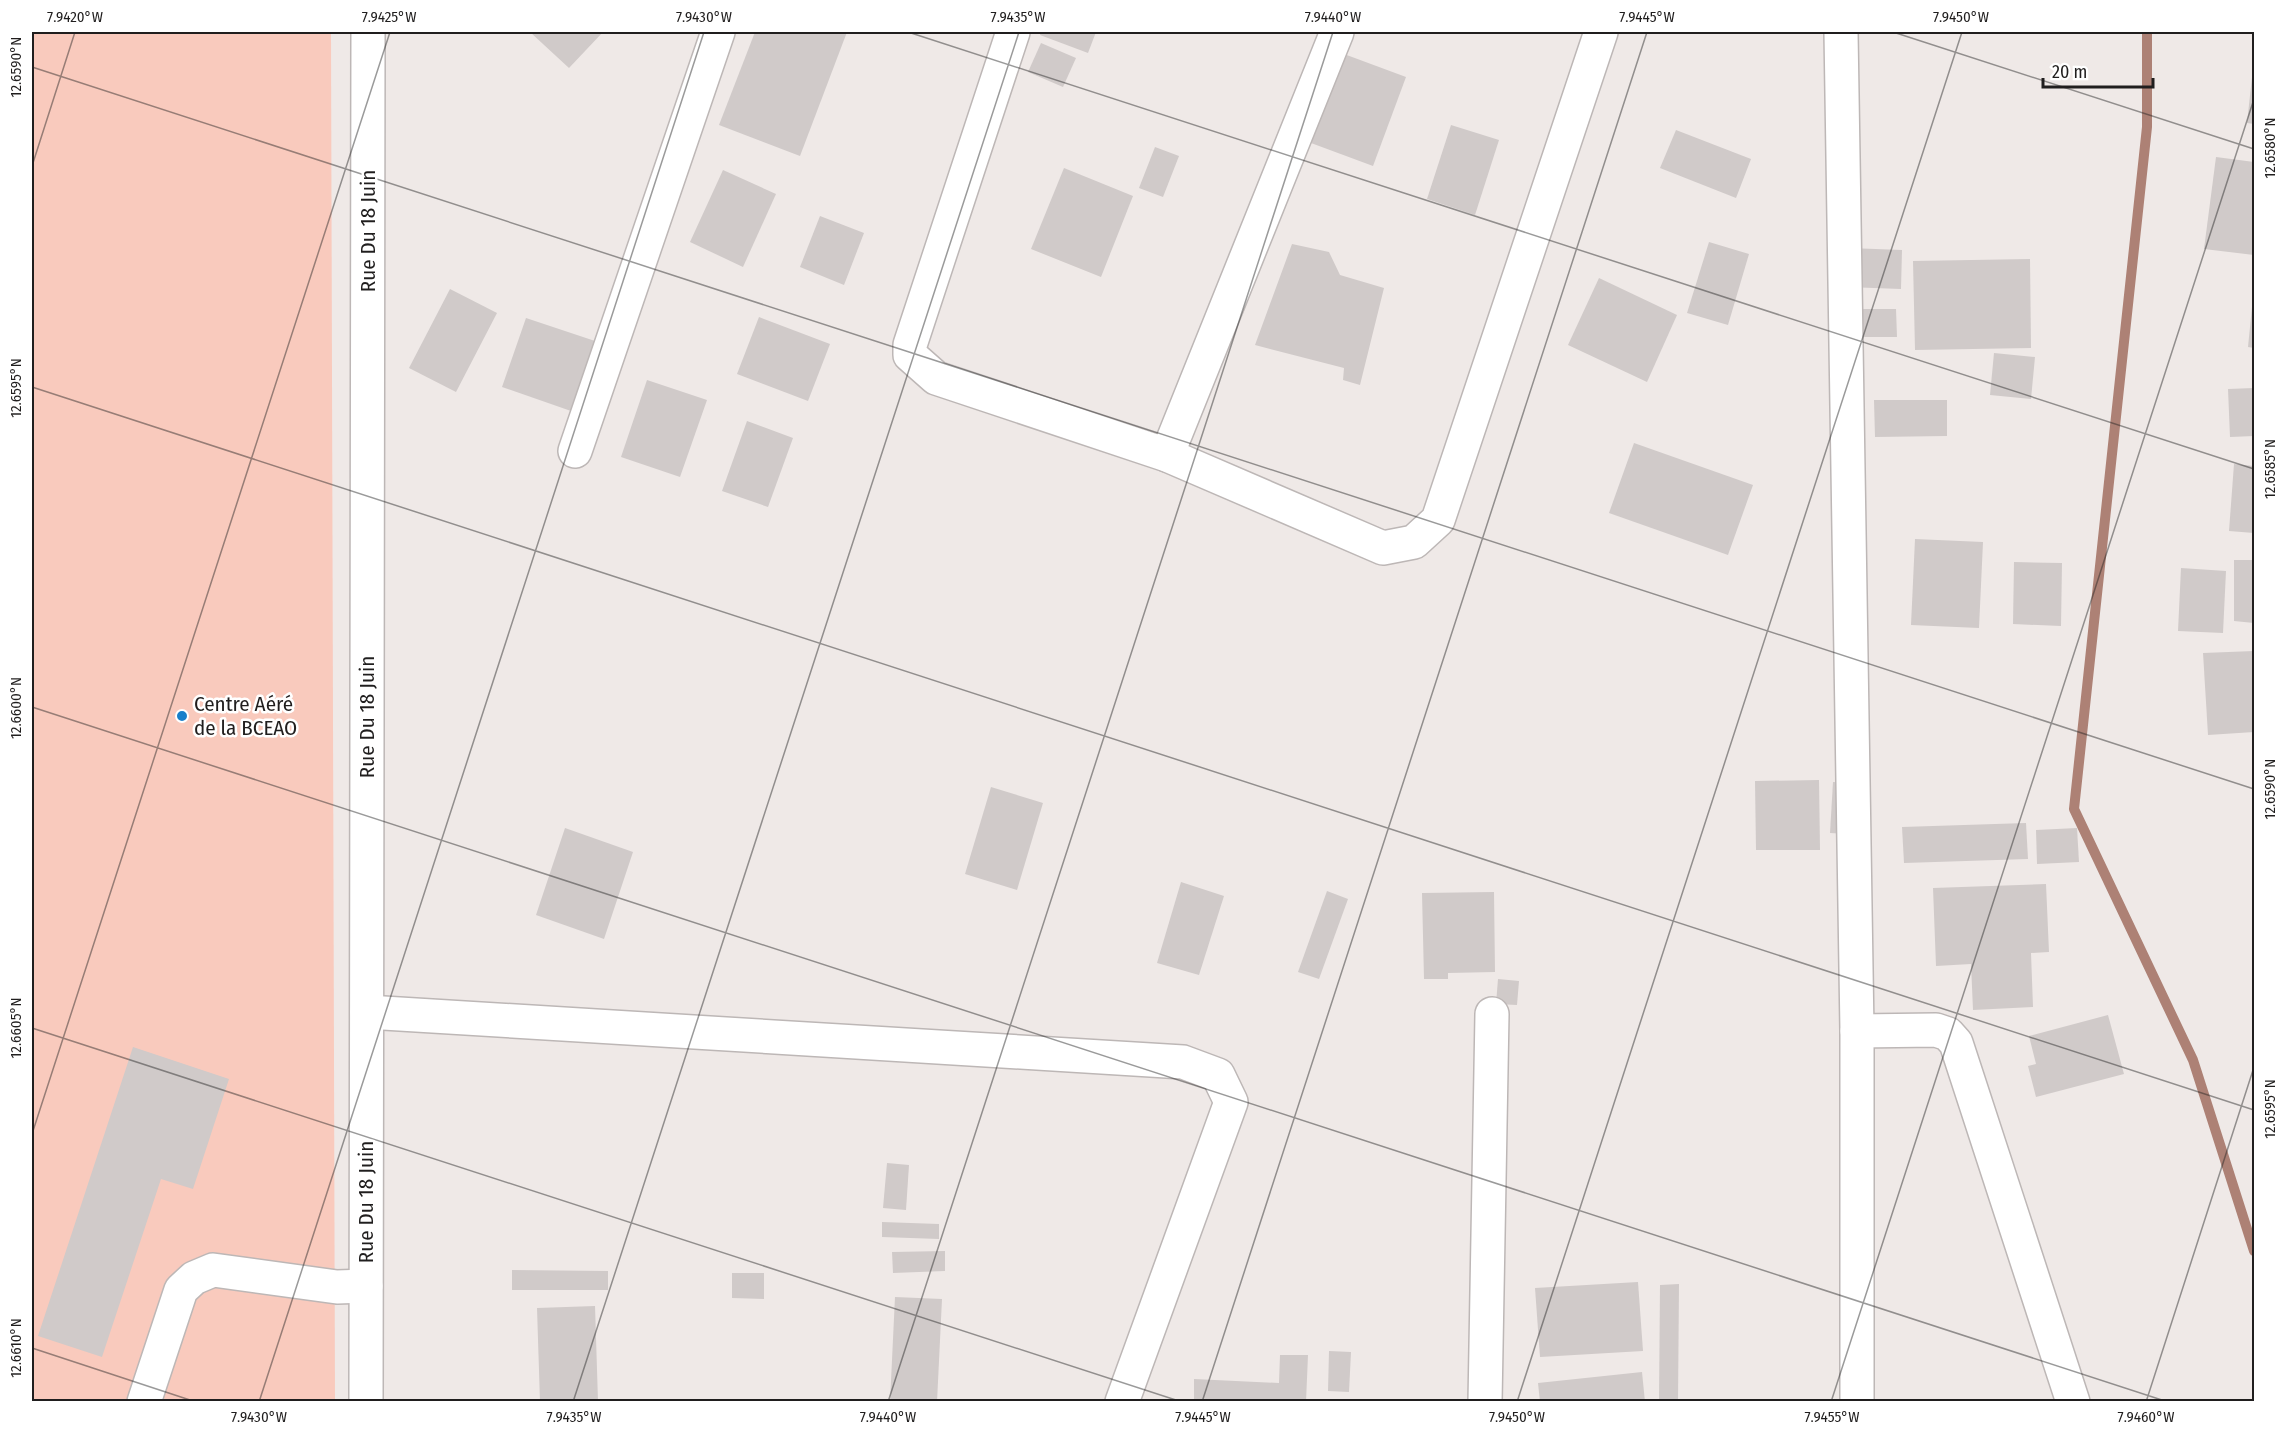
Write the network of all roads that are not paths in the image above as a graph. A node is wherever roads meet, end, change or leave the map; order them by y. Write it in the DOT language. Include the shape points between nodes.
graph roads {
  1 [pos="368,32"];
  2 [pos="718,32"];
  3 [pos="1013,32"];
  4 [pos="1337,32"];
  5 [pos="1601,32"];
  6 [pos="1841,32"];
  7 [pos="575,451"];
  8 [pos="1167,455"];
  9 [pos="367,1012"];
  10 [pos="1492,1014"];
  11 [pos="1857,1031"];
  12 [pos="366,1286"];
  13 [pos="144,1401"];
  14 [pos="366,1401"];
  15 [pos="1122,1401"];
  16 [pos="1485,1401"];
  17 [pos="1857,1401"];
  18 [pos="2073,1401"];
  1 -- 9 [label="street, Rue Du 18 Juin"];
  2 -- 7 [label="street"];
  3 -- 8 [label="street" via="910,345 910,355 936,378"];
  4 -- 8 [label="street"];
  5 -- 8 [label="street" via="1438,520 1414,542 1383,548"];
  6 -- 11 [label="street"];
  9 -- 12 [label="street, Rue Du 18 Juin"];
  9 -- 15 [label="street" via="1183,1062 1218,1075 1231,1102"];
  10 -- 16 [label="street"];
  11 -- 17 [label="street"];
  11 -- 18 [label="street" via="1936,1030 1948,1034 1956,1043"];
  12 -- 13 [label="street" via="337,1287 213,1270 194,1278 181,1290"];
  12 -- 14 [label="street, Rue Du 18 Juin"];
}
